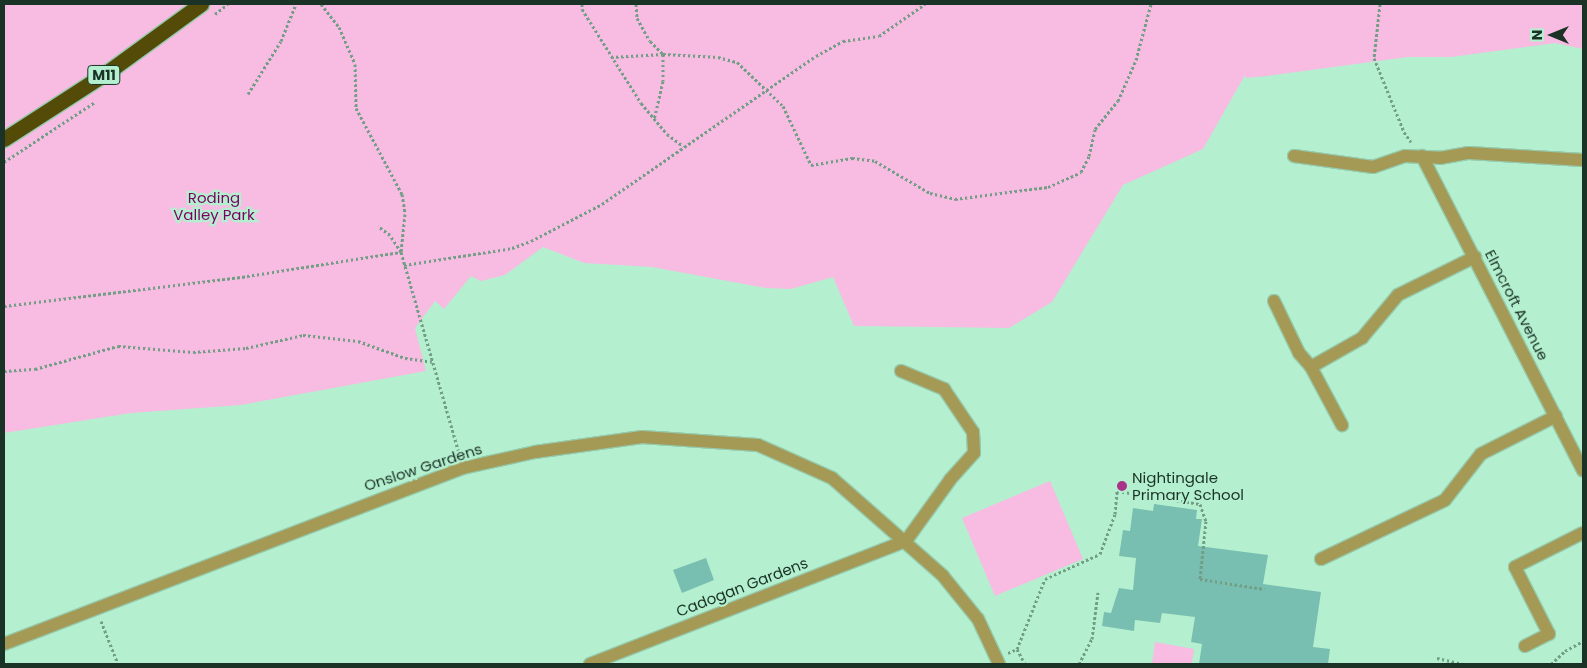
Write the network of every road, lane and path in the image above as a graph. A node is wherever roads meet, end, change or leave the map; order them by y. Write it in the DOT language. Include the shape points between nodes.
graph roads {
  1 [pos="201,4"];
  2 [pos="296,4"];
  3 [pos="321,4"];
  4 [pos="582,4"];
  5 [pos="636,4"];
  6 [pos="925,4"];
  7 [pos="1151,4"];
  8 [pos="1380,4"];
  9 [pos="662,54"];
  10 [pos="611,58"];
  11 [pos="763,90"];
  12 [pos="248,94"];
  13 [pos="654,120"];
  14 [pos="4,139"];
  15 [pos="683,146"];
  16 [pos="1294,156"];
  17 [pos="1422,156"];
  18 [pos="1583,160"];
  19 [pos="378,226"];
  20 [pos="401,252"];
  21 [pos="1475,257"];
  22 [pos="404,265"];
  23 [pos="1274,301"];
  24 [pos="4,306"];
  25 [pos="432,362"];
  26 [pos="1312,367"];
  27 [pos="4,371"];
  28 [pos="900,371"];
  29 [pos="1556,416"];
  30 [pos="1342,425"];
  31 [pos="463,468"];
  32 [pos="1583,470"];
  33 [pos="1583,533"];
  34 [pos="906,541"];
  35 [pos="1321,559"];
  36 [pos="1264,589"];
  37 [pos="1098,592"];
  38 [pos="96,607"];
  39 [pos="1583,641"];
  40 [pos="4,644"];
  41 [pos="1525,646"];
  42 [pos="1017,648"];
  43 [pos="1436,658"];
  44 [pos="998,661"];
  45 [pos="118,664"];
  46 [pos="590,664"];
  47 [pos="1025,664"];
  48 [pos="1079,664"];
  49 [pos="1464,664"];
  50 [pos="1551,664"];
  1 -- 14 [label="highway, M11" via="109,71"];
  2 -- 12 [label="path" via="281,41"];
  3 -- 20 [label="path" via="339,27 355,64 356,108 402,194 405,214"];
  4 -- 10 [label="path"];
  5 -- 9 [label="path" via="637,18"];
  6 -- 11 [label="path" via="879,36 843,41"];
  7 -- 11 [label="path" via="1136,60 1118,101 1095,130 1089,156 1080,172 1048,187 955,199 930,193 875,161 852,158 811,165 783,106"];
  8 -- 17 [label="path" via="1374,58 1404,132"];
  9 -- 10 [label="path"];
  9 -- 11 [label="path" via="737,62"];
  9 -- 13 [label="path" via="662,81"];
  10 -- 13 [label="path"];
  11 -- 15 [label="path"];
  13 -- 15 [label="path"];
  15 -- 22 [label="path" via="602,204 531,241 512,248"];
  16 -- 17 [label="street" via="1373,166"];
  17 -- 18 [label="street" via="1440,158 1469,153"];
  17 -- 21 [label="street, Elmcroft Avenue"];
  19 -- 20 [label="path" via="390,235"];
  20 -- 22 [label="path"];
  20 -- 24 [label="path" via="247,276"];
  21 -- 26 [label="street" via="1398,295 1362,338"];
  21 -- 29 [label="street, Elmcroft Avenue"];
  22 -- 25 [label="path"];
  23 -- 26 [label="street" via="1299,353"];
  25 -- 27 [label="path" via="405,358 358,341 302,335 246,348 193,352 118,346 35,369"];
  25 -- 31 [label="path"];
  26 -- 30 [label="street"];
  28 -- 34 [label="street" via="944,389 972,432 974,453"];
  29 -- 32 [label="street, Elmcroft Avenue"];
  29 -- 35 [label="street" via="1481,454 1445,500"];
  31 -- 34 [label="street, Onslow Gardens" via="535,452 634,438 758,445 832,478"];
  31 -- 38 [label="street, Onslow Gardens"];
  33 -- 41 [label="street" via="1515,567 1549,634"];
  34 -- 44 [label="street, Onslow Gardens" via="943,576 978,619"];
  34 -- 46 [label="street, Cadogan Gardens"];
  36 -- 42 [label="path" via="1200,579 1206,521 1200,504 1117,491 1115,514 1100,554 1045,579"];
  37 -- 48 [label="path" via="1092,639"];
  38 -- 40 [label="street, Onslow Gardens"];
  38 -- 45 [label="path"];
  39 -- 50 [label="path"];
  42 -- 44 [label="path"];
  42 -- 47 [label="path"];
  43 -- 49 [label="path"];
}
